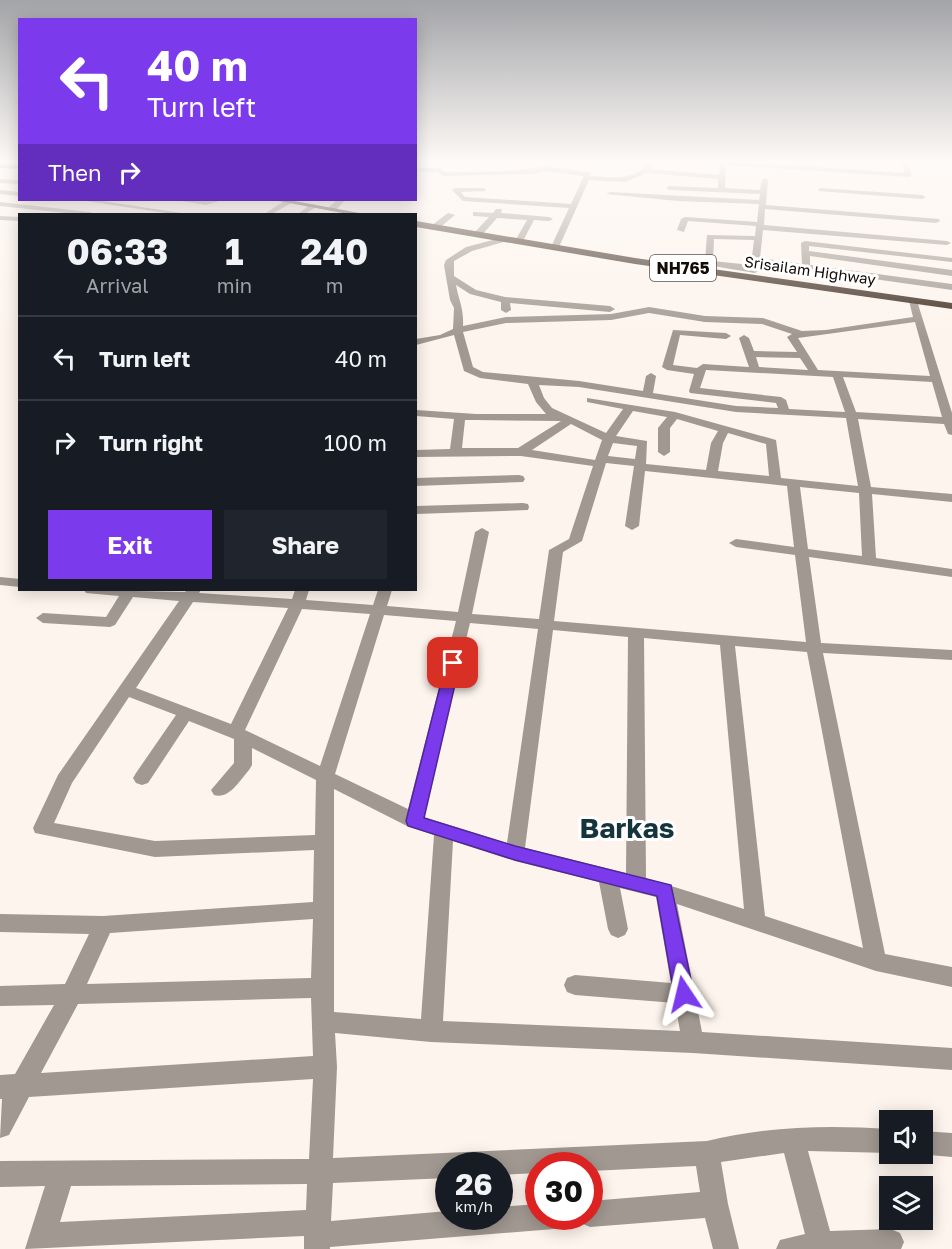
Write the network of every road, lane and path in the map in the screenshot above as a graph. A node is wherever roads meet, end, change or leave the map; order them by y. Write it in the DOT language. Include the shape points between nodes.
graph roads {
  1 [pos="444,220"];
  2 [pos="490,220"];
  3 [pos="531,220"];
  4 [pos="567,220"];
  5 [pos="685,220"];
  6 [pos="700,220"];
  7 [pos="764,220"];
  8 [pos="867,220"];
  9 [pos="909,220"];
  10 [pos="935,220"];
  11 [pos="719,222"];
  12 [pos="759,222"];
  13 [pos="417,224"];
  14 [pos="435,227"];
  15 [pos="939,227"];
  16 [pos="681,230"];
  17 [pos="478,234"];
  18 [pos="714,234"];
  19 [pos="868,236"];
  20 [pos="757,238"];
  21 [pos="885,238"];
  22 [pos="504,239"];
  23 [pos="519,241"];
  24 [pos="947,243"];
  25 [pos="555,247"];
  26 [pos="879,250"];
  27 [pos="805,253"];
  28 [pos="952,253"];
  29 [pos="952,260"];
  30 [pos="875,262"];
  31 [pos="806,266"];
  32 [pos="708,267"];
  33 [pos="755,268"];
  34 [pos="952,273"];
  35 [pos="871,274"];
  36 [pos="451,278"];
  37 [pos="952,286"];
  38 [pos="864,293"];
  39 [pos="505,300"];
  40 [pos="913,301"];
  41 [pos="952,306"];
  42 [pos="639,311"];
  43 [pos="917,319"];
  44 [pos="506,320"];
  45 [pos="458,330"];
  46 [pos="801,334"];
  47 [pos="726,336"];
  48 [pos="744,338"];
  49 [pos="417,342"];
  50 [pos="750,354"];
  51 [pos="802,355"];
  52 [pos="755,370"];
  53 [pos="700,372"];
  54 [pos="815,373"];
  55 [pos="837,374"];
  56 [pos="651,376"];
  57 [pos="937,379"];
  58 [pos="533,382"];
  59 [pos="647,395"];
  60 [pos="591,400"];
  61 [pos="630,407"];
  62 [pos="784,412"];
  63 [pos="417,413"];
  64 [pos="851,414"];
  65 [pos="460,416"];
  66 [pos="675,416"];
  67 [pos="565,418"];
  68 [pos="951,425"];
  69 [pos="725,429"];
  70 [pos="608,439"];
  71 [pos="456,452"];
  72 [pos="521,452"];
  73 [pos="664,452"];
  74 [pos="417,454"];
  75 [pos="602,462"];
  76 [pos="641,465"];
  77 [pos="711,474"];
  78 [pos="519,479"];
  79 [pos="775,481"];
  80 [pos="417,482"];
  81 [pos="793,483"];
  82 [pos="865,489"];
  83 [pos="952,498"];
  84 [pos="523,507"];
  85 [pos="417,510"];
  86 [pos="632,526"];
  87 [pos="482,532"];
  88 [pos="736,543"];
  89 [pos="801,552"];
  90 [pos="869,560"];
  91 [pos="952,573"];
  92 [pos="0,581"];
  93 [pos="18,583"];
  94 [pos="115,591"];
  95 [pos="385,591"];
  96 [pos="129,592"];
  97 [pos="193,593"];
  98 [pos="299,597"];
  99 [pos="379,610"];
  100 [pos="43,618"];
  101 [pos="464,618"];
  102 [pos="546,626"];
  103 [pos="636,633"];
  104 [pos="727,639"];
  105 [pos="814,648"];
  106 [pos="952,655"];
  107 [pos="126,690"];
  108 [pos="186,713"];
  109 [pos="239,734"];
  110 [pos="141,778"];
  111 [pos="325,778"];
  112 [pos="220,790"];
  113 [pos="414,821"];
  114 [pos="444,831"];
  115 [pos="323,842"];
  116 [pos="515,853"];
  117 [pos="608,876"];
  118 [pos="636,884"];
  119 [pos="665,891"];
  120 [pos="322,910"];
  121 [pos="755,920"];
  122 [pos="0,922"];
  123 [pos="103,925"];
  124 [pos="618,929"];
  125 [pos="876,962"];
  126 [pos="952,977"];
  127 [pos="575,985"];
  128 [pos="322,988"];
  129 [pos="684,994"];
  130 [pos="71,995"];
  131 [pos="0,996"];
  132 [pos="324,1022"];
  133 [pos="431,1031"];
  134 [pos="693,1042"];
  135 [pos="952,1059"];
  136 [pos="325,1067"];
  137 [pos="11,1087"];
  138 [pos="0,1126"];
  139 [pos="793,1140"];
  140 [pos="879,1140"];
  141 [pos="933,1144"];
  142 [pos="952,1145"];
  143 [pos="707,1152"];
  144 [pos="320,1170"];
  145 [pos="0,1174"];
  146 [pos="62,1174"];
  147 [pos="715,1204"];
  148 [pos="603,1213"];
  149 [pos="525,1218"];
  150 [pos="317,1235"];
  151 [pos="40,1242"];
  152 [pos="891,1242"];
  153 [pos="803,1248"];
  154 [pos="726,1249"];
  1 -- 14 [label="street"];
  2 -- 17 [label="street"];
  3 -- 23 [label="street"];
  4 -- 25 [label="street"];
  5 -- 16 [label="street"];
  6 -- 11 [label="street"];
  7 -- 12 [label="street"];
  8 -- 19 [label="street"];
  9 -- 15 [label="street"];
  10 -- 15 [label="street"];
  11 -- 12 [label="street"];
  11 -- 18 [label="street"];
  12 -- 19 [label="street"];
  12 -- 20 [label="street"];
  13 -- 14 [label="highway, Srisailam Highway / NH765"];
  14 -- 17 [label="highway, Srisailam Highway / NH765"];
  15 -- 24 [label="street"];
  17 -- 22 [label="highway, Srisailam Highway / NH765"];
  19 -- 21 [label="street"];
  20 -- 32 [label="street" via="710,237"];
  20 -- 33 [label="street"];
  21 -- 24 [label="street"];
  21 -- 26 [label="street"];
  22 -- 23 [label="highway, Srisailam Highway / NH765"];
  22 -- 36 [label="street" via="469,249 450,260"];
  23 -- 25 [label="highway, Srisailam Highway / NH765"];
  24 -- 28 [label="street"];
  25 -- 32 [label="highway, Srisailam Highway / NH765" via="646,263"];
  26 -- 27 [label="street" via="806,243"];
  26 -- 29 [label="street"];
  26 -- 30 [label="street"];
  27 -- 30 [label="street"];
  27 -- 31 [label="street"];
  30 -- 34 [label="street"];
  30 -- 35 [label="street"];
  31 -- 33 [label="street"];
  31 -- 35 [label="street"];
  32 -- 33 [label="highway, Srisailam Highway / NH765"];
  33 -- 38 [label="highway, Srisailam Highway / NH765"];
  35 -- 37 [label="street"];
  35 -- 38 [label="street"];
  36 -- 39 [label="street" via="473,292"];
  36 -- 45 [label="street" via="459,309"];
  38 -- 40 [label="highway, Srisailam Highway / NH765"];
  39 -- 42 [label="street"];
  39 -- 44 [label="street"];
  40 -- 41 [label="highway, Srisailam Highway / NH765"];
  40 -- 43 [label="street"];
  42 -- 44 [label="street" via="611,317"];
  42 -- 46 [label="street" via="763,321"];
  43 -- 46 [label="street"];
  43 -- 57 [label="street"];
  44 -- 45 [label="street"];
  45 -- 49 [label="street"];
  45 -- 58 [label="street" via="472,372"];
  46 -- 51 [label="street" via="792,337"];
  47 -- 53 [label="street" via="676,333 667,367"];
  48 -- 50 [label="street"];
  50 -- 51 [label="street"];
  50 -- 52 [label="street"];
  51 -- 54 [label="street"];
  52 -- 53 [label="street" via="702,367"];
  52 -- 54 [label="street"];
  53 -- 62 [label="street" via="694,391 724,389 781,400"];
  54 -- 55 [label="street"];
  55 -- 57 [label="street"];
  55 -- 64 [label="street"];
  56 -- 59 [label="street"];
  57 -- 68 [label="street"];
  58 -- 59 [label="street" via="579,384"];
  58 -- 67 [label="street" via="546,409"];
  59 -- 62 [label="street"];
  60 -- 61 [label="street"];
  61 -- 66 [label="street"];
  61 -- 70 [label="street"];
  62 -- 64 [label="street"];
  63 -- 65 [label="street"];
  64 -- 68 [label="street"];
  64 -- 82 [label="street"];
  65 -- 67 [label="street"];
  65 -- 71 [label="street"];
  66 -- 69 [label="street"];
  66 -- 73 [label="street" via="664,428"];
  67 -- 70 [label="street"];
  67 -- 72 [label="street"];
  69 -- 77 [label="street" via="717,443"];
  69 -- 79 [label="street" via="772,442"];
  70 -- 75 [label="street"];
  70 -- 76 [label="street" via="643,443"];
  71 -- 72 [label="street"];
  71 -- 74 [label="street"];
  72 -- 75 [label="street"];
  75 -- 76 [label="street"];
  75 -- 102 [label="street" via="575,541 556,550"];
  76 -- 77 [label="street"];
  76 -- 86 [label="street"];
  77 -- 79 [label="street"];
  78 -- 80 [label="street"];
  79 -- 81 [label="street"];
  81 -- 82 [label="street"];
  81 -- 89 [label="street"];
  82 -- 83 [label="street"];
  82 -- 90 [label="street"];
  84 -- 85 [label="street"];
  87 -- 101 [label="street"];
  88 -- 89 [label="street"];
  89 -- 90 [label="street"];
  89 -- 105 [label="street"];
  90 -- 91 [label="street"];
  92 -- 93 [label="street"];
  94 -- 96 [label="street"];
  95 -- 99 [label="street"];
  96 -- 97 [label="street"];
  96 -- 100 [label="street" via="110,622"];
  97 -- 98 [label="street"];
  97 -- 107 [label="street"];
  98 -- 99 [label="street"];
  98 -- 109 [label="street"];
  99 -- 101 [label="street"];
  99 -- 111 [label="street"];
  101 -- 102 [label="street"];
  101 -- 113 [label="street"];
  102 -- 103 [label="street"];
  102 -- 116 [label="street"];
  103 -- 104 [label="street"];
  103 -- 118 [label="street"];
  104 -- 105 [label="street"];
  104 -- 121 [label="street"];
  105 -- 106 [label="street"];
  105 -- 125 [label="street"];
  107 -- 108 [label="street"];
  107 -- 115 [label="street" via="64,780 42,828 155,849"];
  108 -- 109 [label="street"];
  108 -- 110 [label="street"];
  109 -- 111 [label="street"];
  109 -- 112 [label="street" via="243,765"];
  111 -- 113 [label="street"];
  111 -- 115 [label="street"];
  113 -- 114 [label="street"];
  114 -- 116 [label="street"];
  114 -- 133 [label="street"];
  115 -- 120 [label="street"];
  116 -- 117 [label="street"];
  117 -- 118 [label="street"];
  117 -- 124 [label="street"];
  118 -- 119 [label="street"];
  119 -- 121 [label="street"];
  119 -- 129 [label="street"];
  120 -- 123 [label="street"];
  120 -- 128 [label="street"];
  121 -- 125 [label="street"];
  122 -- 123 [label="street"];
  123 -- 130 [label="street"];
  125 -- 126 [label="street"];
  127 -- 129 [label="street"];
  128 -- 130 [label="street"];
  128 -- 132 [label="street"];
  129 -- 134 [label="street"];
  130 -- 131 [label="street"];
  130 -- 137 [label="street"];
  132 -- 133 [label="street"];
  132 -- 136 [label="street"];
  133 -- 134 [label="street"];
  134 -- 135 [label="street"];
  136 -- 137 [label="street"];
  136 -- 144 [label="street"];
  137 -- 138 [label="street"];
  139 -- 140 [label="street" via="833,1137"];
  139 -- 143 [label="street" via="735,1145"];
  139 -- 153 [label="street"];
  141 -- 142 [label="street"];
  143 -- 144 [label="street"];
  143 -- 147 [label="street"];
  144 -- 146 [label="street"];
  144 -- 150 [label="street"];
  145 -- 146 [label="street"];
  146 -- 151 [label="street"];
  147 -- 148 [label="street"];
  147 -- 154 [label="street"];
  149 -- 150 [label="street"];
  150 -- 151 [label="street"];
  152 -- 153 [label="street"];
}
